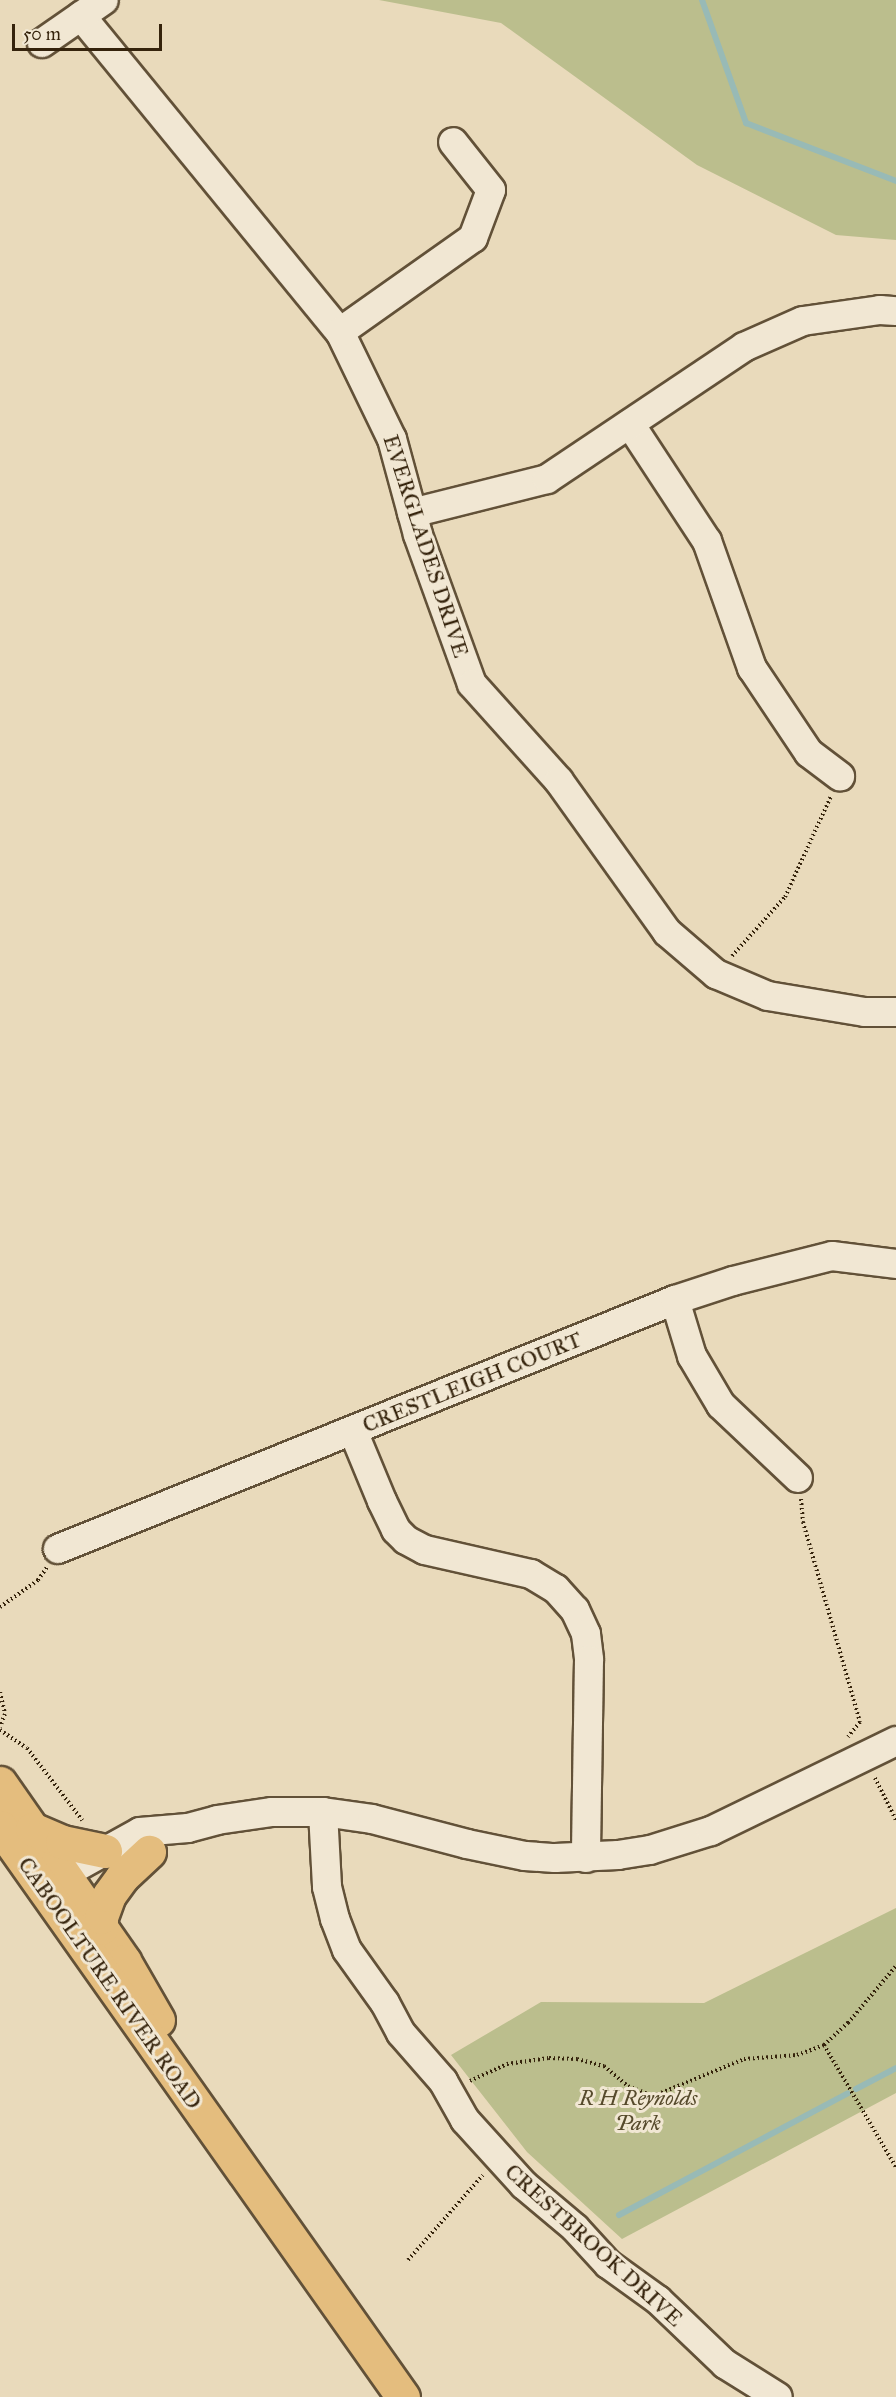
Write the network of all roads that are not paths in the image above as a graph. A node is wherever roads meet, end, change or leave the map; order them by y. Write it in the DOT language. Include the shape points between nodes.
graph roads {
  1 [pos="92,8"];
  2 [pos="42,43"];
  3 [pos="453,142"];
  4 [pos="896,311"];
  5 [pos="340,332"];
  6 [pos="630,424"];
  7 [pos="412,513"];
  8 [pos="840,776"];
  9 [pos="896,1012"];
  10 [pos="896,1264"];
  11 [pos="675,1300"];
  12 [pos="353,1431"];
  13 [pos="798,1478"];
  14 [pos="58,1549"];
  15 [pos="896,1741"];
  16 [pos="0,1783"];
  17 [pos="323,1812"];
  18 [pos="0,1827"];
  19 [pos="188,1828"];
  20 [pos="32,1829"];
  21 [pos="96,1839"];
  22 [pos="149,1852"];
  23 [pos="586,1858"];
  24 [pos="56,1886"];
  25 [pos="101,1928"];
  26 [pos="221,2138"];
  27 [pos="403,2397"];
  28 [pos="778,2397"];
  1 -- 2 [label="street"];
  1 -- 5 [label="street, EVERGLADES DRIVE"];
  3 -- 5 [label="street" via="491,190 473,238"];
  4 -- 6 [label="street" via="803,321 744,347"];
  5 -- 7 [label="street, EVERGLADES DRIVE" via="392,439"];
  6 -- 7 [label="street" via="547,479"];
  6 -- 8 [label="street" via="706,541 752,668 809,753"];
  7 -- 9 [label="street, EVERGLADES DRIVE" via="472,684 559,781 667,932 716,974 768,996 865,1012"];
  10 -- 11 [label="street, CRESTLEIGH COURT" via="832,1257 733,1281"];
  11 -- 12 [label="street, CRESTLEIGH COURT"];
  11 -- 13 [label="street" via="692,1356 721,1405"];
  12 -- 14 [label="street, CRESTLEIGH COURT"];
  12 -- 23 [label="street" via="396,1530 406,1540 425,1550 531,1574 556,1589 575,1610 585,1634 589,1660"];
  15 -- 23 [label="street" via="711,1831 650,1850"];
  16 -- 20 [label="main road, CABOOLTURE RIVER ROAD"];
  17 -- 19 [label="street" via="245,1815"];
  17 -- 23 [label="street" via="372,1819 496,1851"];
  17 -- 28 [label="street, CRESTBROOK DRIVE" via="327,1887 347,1950 401,2033 443,2081 465,2120 524,2185 575,2228 608,2264 658,2300 725,2364"];
  18 -- 24 [label="main road, CABOOLTURE RIVER ROAD"];
  19 -- 21 [label="street"];
  19 -- 22 [label="street"];
  20 -- 21 [label="main road" via="62,1842"];
  20 -- 24 [label="main road, CABOOLTURE RIVER ROAD"];
  21 -- 24 [label="street"];
  22 -- 24 [label="street"];
  22 -- 25 [label="main road" via="115,1885 104,1906"];
  24 -- 25 [label="main road, CABOOLTURE RIVER ROAD"];
  24 -- 26 [label="main road, CABOOLTURE RIVER ROAD" via="144,2033"];
  25 -- 26 [label="main road, CABOOLTURE RIVER ROAD" via="160,2023"];
  26 -- 27 [label="main road, CABOOLTURE RIVER ROAD"];
}
